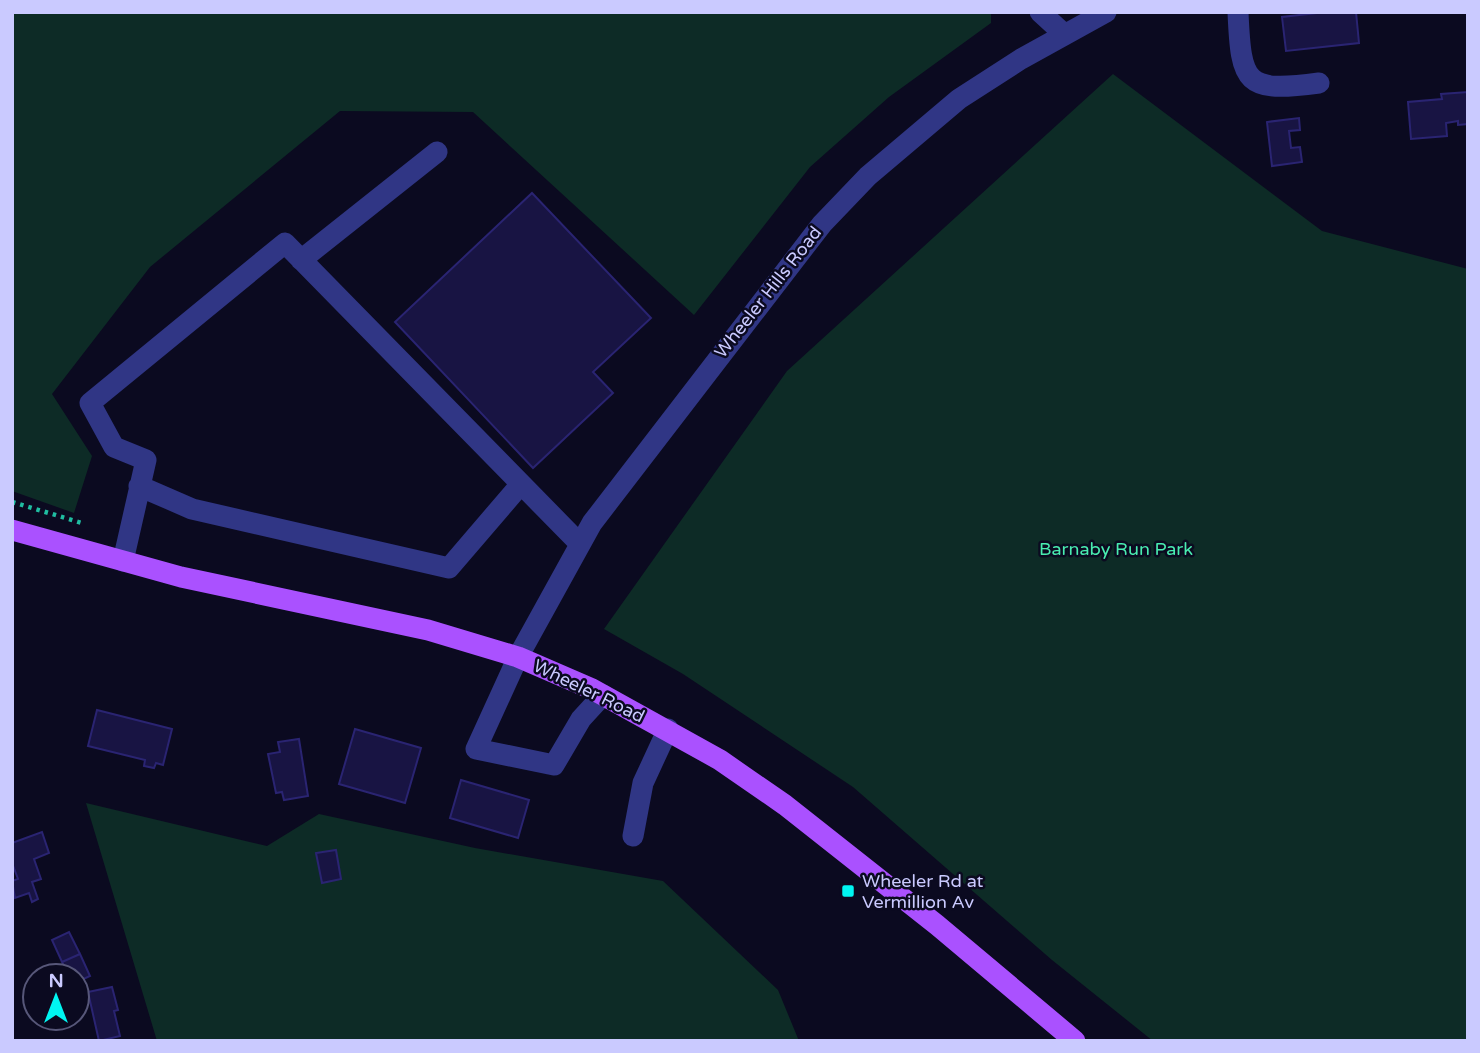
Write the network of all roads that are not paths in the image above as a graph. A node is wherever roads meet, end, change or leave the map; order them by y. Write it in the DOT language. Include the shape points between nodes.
graph roads {
  1 [pos="1040,12"];
  2 [pos="1106,12"];
  3 [pos="1238,12"];
  4 [pos="1064,34"];
  5 [pos="1319,83"];
  6 [pos="438,152"];
  7 [pos="301,260"];
  8 [pos="521,484"];
  9 [pos="139,486"];
  10 [pos="12,530"];
  11 [pos="580,544"];
  12 [pos="123,561"];
  13 [pos="518,657"];
  14 [pos="603,695"];
  15 [pos="668,729"];
  16 [pos="632,836"];
  17 [pos="1075,1041"];
  1 -- 4 [label="street"];
  2 -- 4 [label="street, Wheeler Hills Road"];
  3 -- 5 [label="street" via="1244,71 1262,86"];
  4 -- 11 [label="street, Wheeler Hills Road" via="959,99 868,176 822,224 659,433"];
  6 -- 7 [label="street"];
  7 -- 8 [label="street"];
  7 -- 9 [label="street" via="285,243 90,403 114,447 146,460"];
  8 -- 9 [label="street" via="449,568 192,509"];
  8 -- 11 [label="street"];
  9 -- 12 [label="street"];
  10 -- 12 [label="main road, Wheeler Road"];
  11 -- 13 [label="street, Wheeler Hills Road"];
  12 -- 13 [label="main road, Wheeler Road" via="428,630"];
  13 -- 14 [label="main road, Wheeler Road"];
  13 -- 14 [label="street, Wheeler Hills Road" via="476,749 554,765 581,719"];
  14 -- 15 [label="main road, Wheeler Road"];
  15 -- 16 [label="street" via="643,783"];
  15 -- 17 [label="main road, Wheeler Road" via="785,805"];
}
